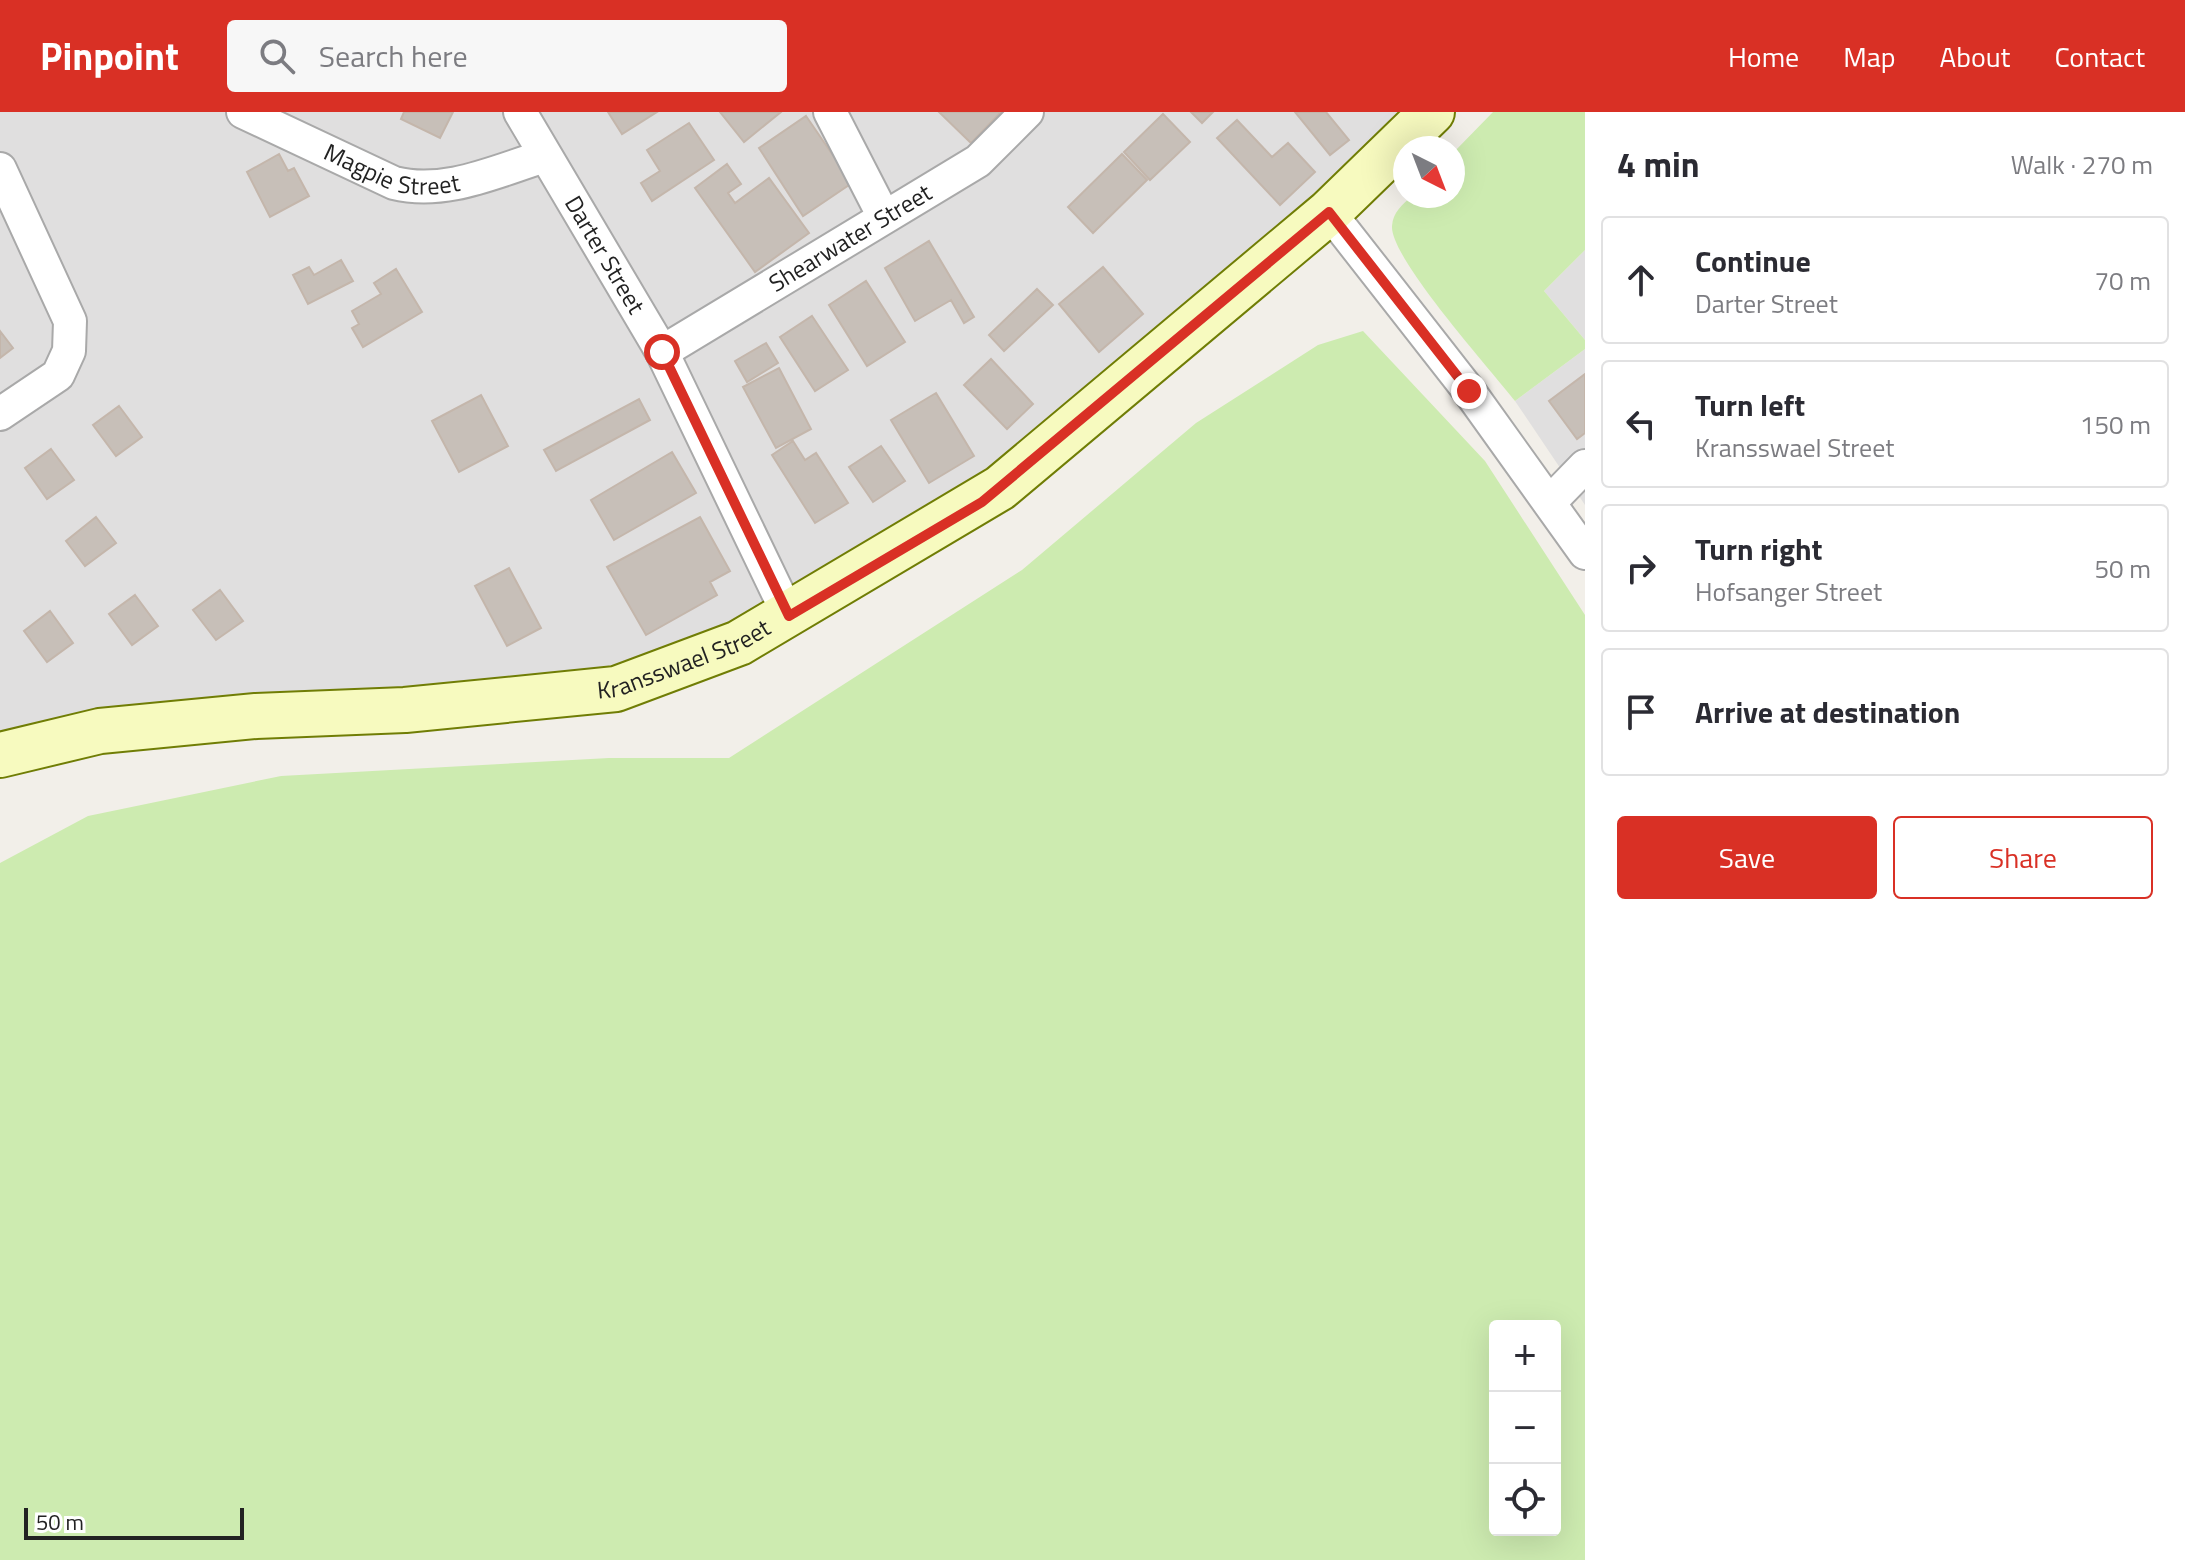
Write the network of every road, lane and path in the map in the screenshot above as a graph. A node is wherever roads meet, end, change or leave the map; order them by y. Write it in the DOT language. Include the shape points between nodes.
graph roads {
  1 [pos="243,112"];
  2 [pos="520,112"];
  3 [pos="830,112"];
  4 [pos="1027,112"];
  5 [pos="1432,112"];
  6 [pos="545,156"];
  7 [pos="0,169"];
  8 [pos="1329,212"];
  9 [pos="883,215"];
  10 [pos="662,352"];
  11 [pos="0,414"];
  12 [pos="1585,466"];
  13 [pos="1550,502"];
  14 [pos="1585,553"];
  15 [pos="789,616"];
  16 [pos="0,755"];
  1 -- 6 [label="street, Magpie Street" via="394,183 420,190"];
  2 -- 6 [label="street, Darter Street"];
  3 -- 9 [label="street"];
  4 -- 9 [label="street, Shearwater Street" via="978,161"];
  5 -- 8 [label="street, Kransswael Street"];
  6 -- 10 [label="street, Darter Street"];
  7 -- 11 [label="street" via="70,321 69,351 58,375"];
  8 -- 13 [label="street"];
  8 -- 15 [label="street, Kransswael Street" via="982,502"];
  9 -- 10 [label="street, Shearwater Street"];
  10 -- 15 [label="street, Darter Street"];
  12 -- 13 [label="street"];
  13 -- 14 [label="street"];
  15 -- 16 [label="street, Kransswael Street" via="739,643 616,689 100,731"];
}
